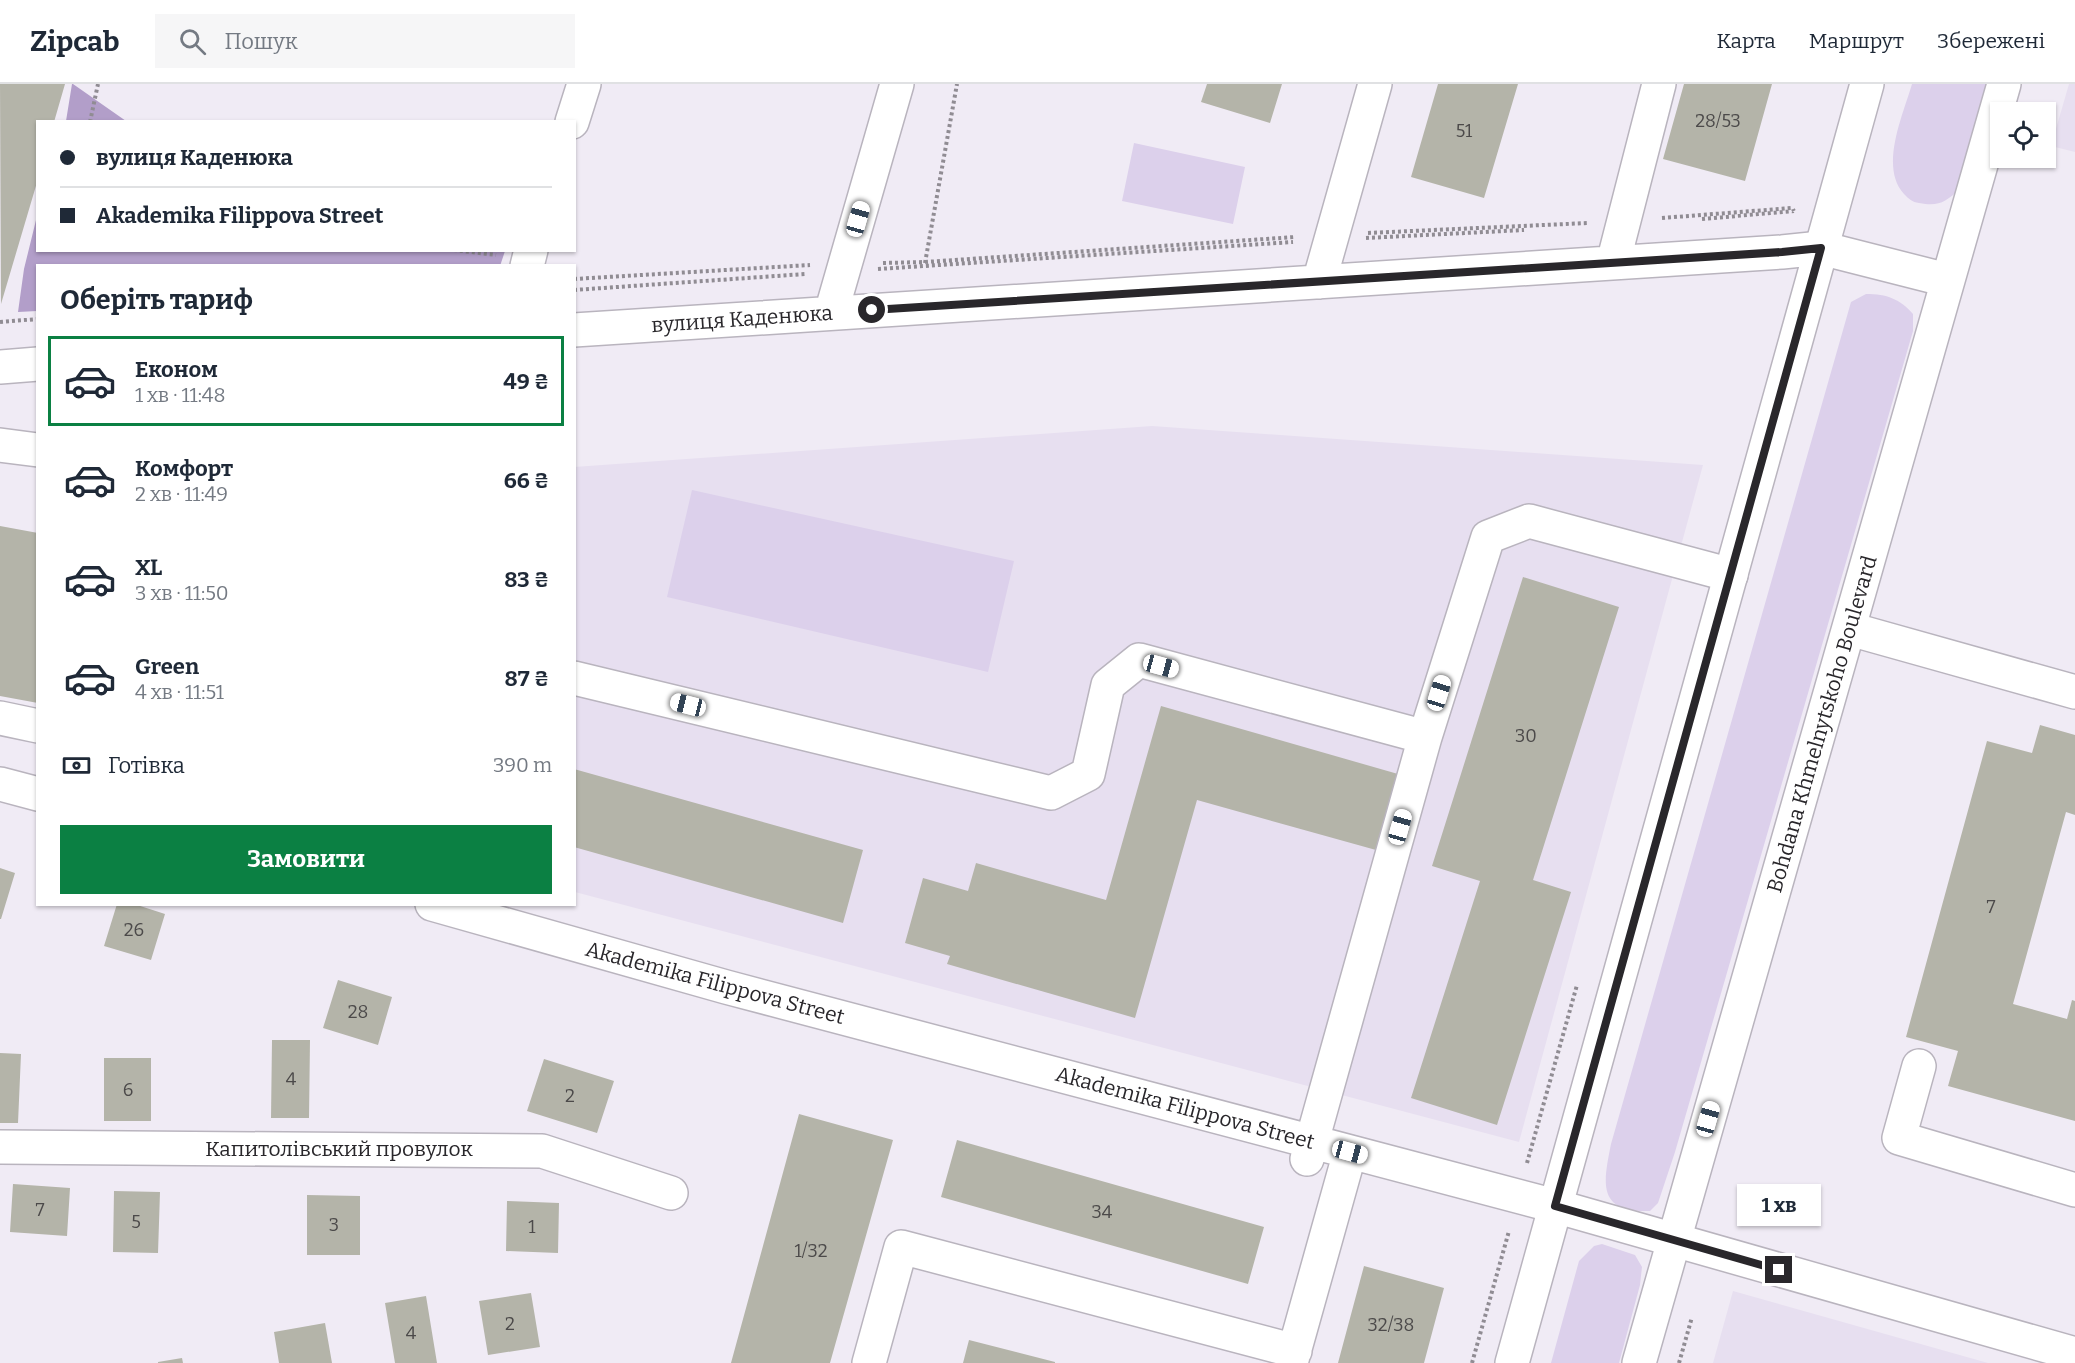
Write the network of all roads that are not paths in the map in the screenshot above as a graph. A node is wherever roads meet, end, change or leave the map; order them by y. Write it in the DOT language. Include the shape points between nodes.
graph roads {
  1 [pos="584,84"];
  2 [pos="897,84"];
  3 [pos="1375,84"];
  4 [pos="1659,84"];
  5 [pos="1867,84"];
  6 [pos="2004,84"];
  7 [pos="573,120"];
  8 [pos="1821,248"];
  9 [pos="528,252"];
  10 [pos="514,263"];
  11 [pos="1613,263"];
  12 [pos="1947,280"];
  13 [pos="1319,282"];
  14 [pos="831,313"];
  15 [pos="576,330"];
  16 [pos="36,364"];
  17 [pos="0,367"];
  18 [pos="0,445"];
  19 [pos="36,450"];
  20 [pos="1731,574"];
  21 [pos="1850,629"];
  22 [pos="576,678"];
  23 [pos="2075,692"];
  24 [pos="0,718"];
  25 [pos="36,726"];
  26 [pos="1425,737"];
  27 [pos="0,784"];
  28 [pos="36,793"];
  29 [pos="439,906"];
  30 [pos="1919,1066"];
  31 [pos="0,1147"];
  32 [pos="1309,1150"];
  33 [pos="1350,1152"];
  34 [pos="2075,1190"];
  35 [pos="671,1192"];
  36 [pos="1555,1206"];
  37 [pos="1673,1240"];
  38 [pos="2075,1354"];
  39 [pos="1293,1357"];
  40 [pos="869,1363"];
  41 [pos="1512,1363"];
  42 [pos="1639,1363"];
  1 -- 7 [label="street"];
  2 -- 14 [label="street"];
  3 -- 13 [label="street"];
  4 -- 11 [label="street"];
  5 -- 8 [label="street"];
  6 -- 12 [label="street, Bohdana Khmelnytskoho Boulevard"];
  8 -- 11 [label="street, вулиця Каденюка"];
  8 -- 12 [label="street, вулиця Каденюка"];
  8 -- 20 [label="street"];
  9 -- 10 [label="street"];
  11 -- 13 [label="street, вулиця Каденюка"];
  12 -- 21 [label="street, Bohdana Khmelnytskoho Boulevard"];
  13 -- 14 [label="street, вулиця Каденюка"];
  14 -- 15 [label="street, вулиця Каденюка"];
  16 -- 17 [label="street"];
  18 -- 19 [label="street"];
  20 -- 26 [label="street" via="1529,521 1488,537"];
  20 -- 36 [label="street"];
  21 -- 23 [label="street"];
  21 -- 37 [label="street, Bohdana Khmelnytskoho Boulevard"];
  22 -- 26 [label="street" via="1051,793 1088,774 1108,685 1139,660"];
  24 -- 25 [label="street"];
  26 -- 32 [label="street"];
  27 -- 28 [label="street"];
  29 -- 32 [label="street, Akademika Filippova Street"];
  30 -- 34 [label="street" via="1899,1138"];
  31 -- 35 [label="street, Капитолівський провулок" via="542,1151"];
  32 -- 33 [label="street, Akademika Filippova Street"];
  33 -- 36 [label="street, Akademika Filippova Street"];
  33 -- 39 [label="street"];
  36 -- 37 [label="street, Akademika Filippova Street"];
  36 -- 41 [label="street"];
  37 -- 38 [label="street, Akademika Filippova Street"];
  37 -- 42 [label="street, Bohdana Khmelnytskoho Boulevard"];
  39 -- 40 [label="street" via="901,1247"];
}
